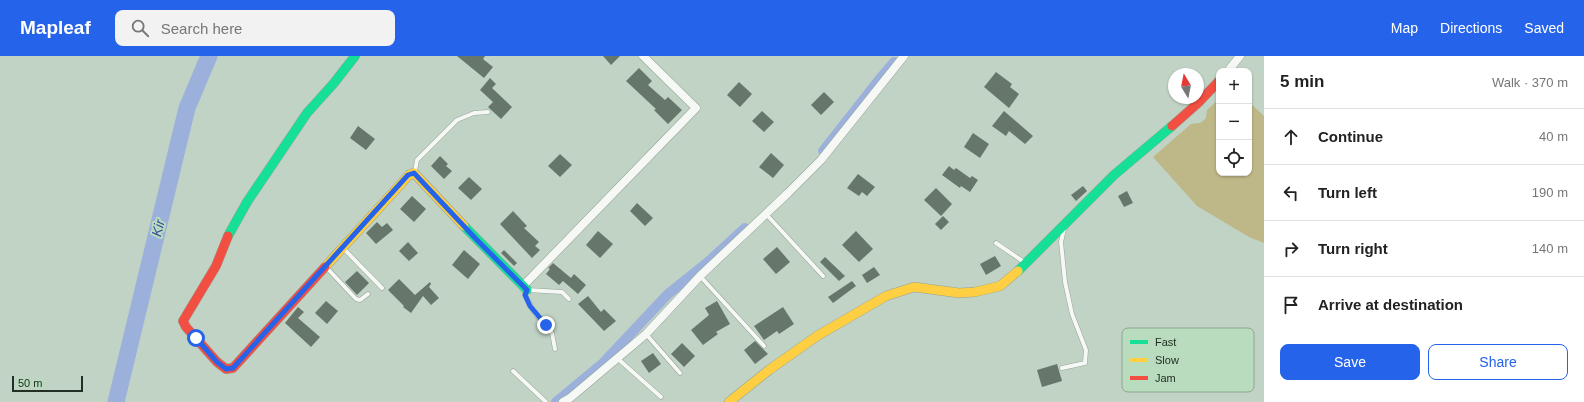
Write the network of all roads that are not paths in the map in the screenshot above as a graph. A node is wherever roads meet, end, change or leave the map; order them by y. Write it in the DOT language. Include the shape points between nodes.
graph roads {
  1 [pos="355,56"];
  2 [pos="643,56"];
  3 [pos="904,56"];
  4 [pos="1240,56"];
  5 [pos="1230,68"];
  6 [pos="1216,85"];
  7 [pos="488,112"];
  8 [pos="414,173"];
  9 [pos="766,214"];
  10 [pos="1066,223"];
  11 [pos="996,243"];
  12 [pos="342,248"];
  13 [pos="1026,263"];
  14 [pos="325,267"];
  15 [pos="700,276"];
  16 [pos="823,276"];
  17 [pos="382,288"];
  18 [pos="525,288"];
  19 [pos="368,294"];
  20 [pos="569,299"];
  21 [pos="646,334"];
  22 [pos="764,346"];
  23 [pos="555,349"];
  24 [pos="617,357"];
  25 [pos="1062,368"];
  26 [pos="513,371"];
  27 [pos="680,373"];
  28 [pos="661,397"];
  29 [pos="569,401"];
  30 [pos="546,402"];
  31 [pos="729,402"];
  1 -- 14 [label="street" via="307,113 247,202 227,237 216,266 183,321 217,362 226,369 233,368"];
  2 -- 18 [label="street" via="696,108"];
  3 -- 9 [label="street" via="821,160"];
  4 -- 5 [label="street"];
  6 -- 10 [label="street" via="1129,161"];
  7 -- 8 [label="lane" via="462,117 452,124 418,160"];
  8 -- 12 [label="street" via="408,175"];
  8 -- 18 [label="street"];
  9 -- 15 [label="street"];
  9 -- 16 [label="lane"];
  10 -- 13 [label="street"];
  10 -- 25 [label="lane" via="1061,242 1064,282 1072,314 1086,350 1085,364"];
  11 -- 13 [label="lane"];
  12 -- 14 [label="street"];
  12 -- 17 [label="lane"];
  13 -- 31 [label="street" via="1000,286 988,289 959,293 914,287 886,296 817,336"];
  14 -- 19 [label="lane" via="356,299 360,300"];
  15 -- 21 [label="street"];
  15 -- 22 [label="lane"];
  18 -- 20 [label="lane" via="562,292"];
  18 -- 23 [label="lane" via="530,306 552,333"];
  21 -- 24 [label="street"];
  21 -- 27 [label="lane"];
  24 -- 28 [label="lane"];
  24 -- 29 [label="street"];
  26 -- 30 [label="lane"];
}
